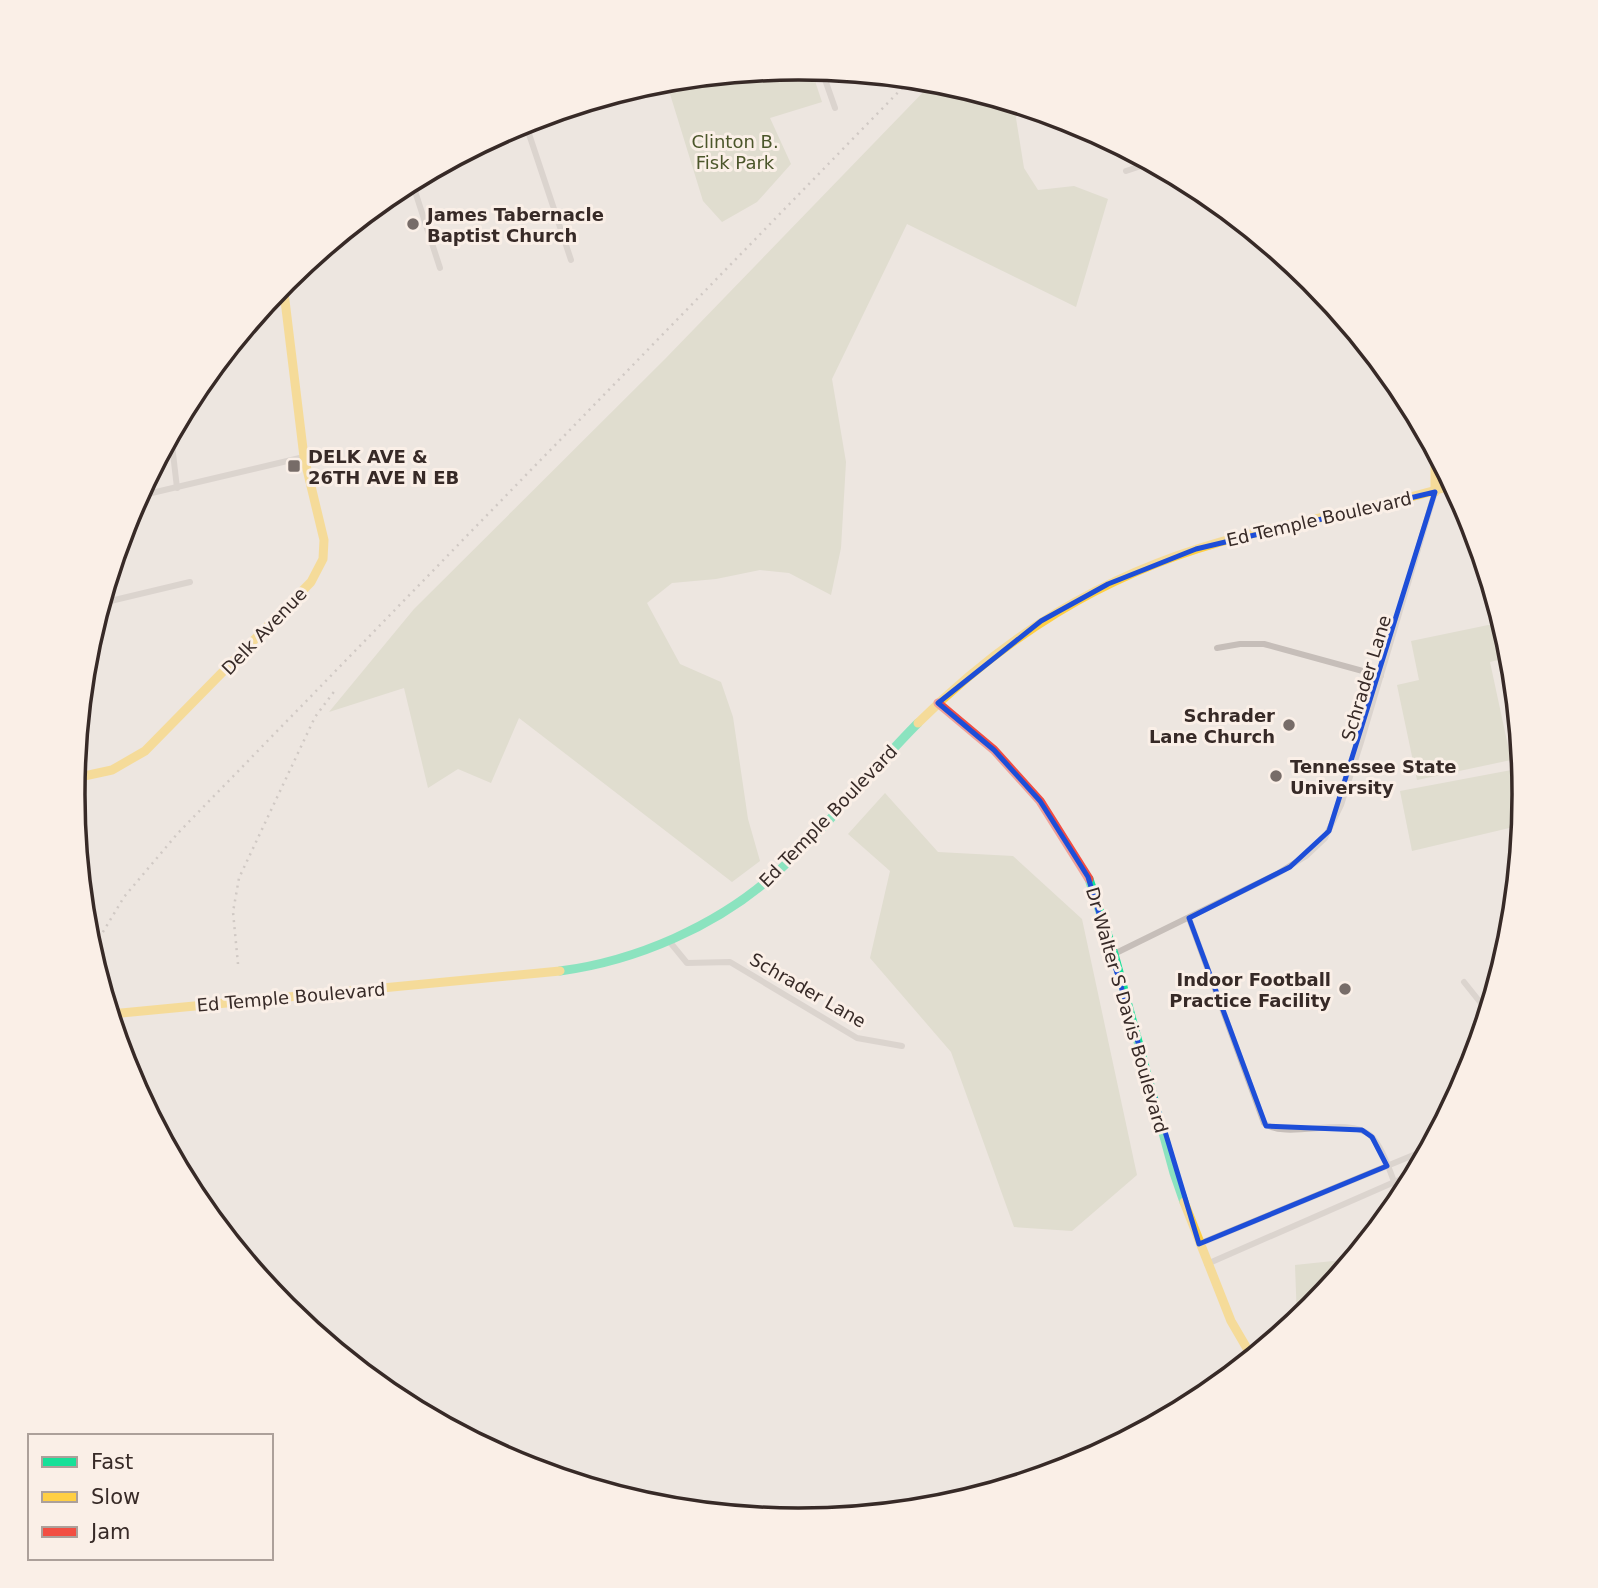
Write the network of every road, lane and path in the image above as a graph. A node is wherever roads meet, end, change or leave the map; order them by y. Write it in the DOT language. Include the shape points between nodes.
graph roads {
  1 [pos="826,81"];
  2 [pos="835,108"];
  3 [pos="530,134"];
  4 [pos="1139,167"];
  5 [pos="1126,171"];
  6 [pos="416,193"];
  7 [pos="571,260"];
  8 [pos="440,268"];
  9 [pos="285,299"];
  10 [pos="173,452"];
  11 [pos="304,457"];
  12 [pos="1435,471"];
  13 [pos="177,488"];
  14 [pos="1444,489"];
  15 [pos="1435,492"];
  16 [pos="152,493"];
  17 [pos="190,582"];
  18 [pos="113,600"];
  19 [pos="1217,648"];
  20 [pos="1381,676"];
  21 [pos="938,703"];
  22 [pos="86,777"];
  23 [pos="1189,918"];
  24 [pos="669,941"];
  25 [pos="1114,954"];
  26 [pos="1464,982"];
  27 [pos="1481,1003"];
  28 [pos="120,1013"];
  29 [pos="902,1046"];
  30 [pos="1414,1155"];
  31 [pos="1387,1167"];
  32 [pos="1398,1181"];
  33 [pos="1394,1183"];
  34 [pos="1199,1244"];
  35 [pos="1207,1264"];
  36 [pos="1247,1348"];
  1 -- 2 [label="street"];
  3 -- 7 [label="street"];
  4 -- 5 [label="street"];
  6 -- 8 [label="street"];
  9 -- 11 [label="main road, Delk Avenue"];
  10 -- 13 [label="street"];
  11 -- 13 [label="street"];
  11 -- 22 [label="main road, Delk Avenue" via="324,540 323,559 311,582 145,751 119,769"];
  12 -- 15 [label="main road"];
  13 -- 16 [label="street"];
  14 -- 15 [label="main road, Ed Temple Boulevard"];
  15 -- 20 [label="street, Schrader Lane"];
  15 -- 21 [label="main road, Ed Temple Boulevard" via="1225,540 1139,570 1041,621 995,652"];
  17 -- 18 [label="street"];
  19 -- 20 [label="street" via="1264,644"];
  20 -- 23 [label="street, Schrader Lane" via="1341,805 1325,838 1290,867"];
  21 -- 24 [label="main road, Ed Temple Boulevard" via="785,865 703,925"];
  21 -- 25 [label="main road, Dr Walter S Davis Boulevard" via="994,750 1041,801 1088,877"];
  23 -- 25 [label="street, Schrader Lane"];
  23 -- 31 [label="street" via="1264,1123 1276,1129 1362,1130 1372,1137"];
  24 -- 28 [label="main road, Ed Temple Boulevard" via="605,963 563,971"];
  24 -- 29 [label="street, Schrader Lane" via="687,963 730,962 857,1038"];
  25 -- 34 [label="main road, Dr Walter S Davis Boulevard" via="1174,1172"];
  26 -- 27 [label="street"];
  30 -- 31 [label="street"];
  31 -- 33 [label="street"];
  31 -- 34 [label="street"];
  32 -- 33 [label="street"];
  33 -- 35 [label="street"];
  34 -- 35 [label="main road, Dr Walter S Davis Boulevard"];
  35 -- 36 [label="main road, Dr Walter S Davis Boulevard"];
}
